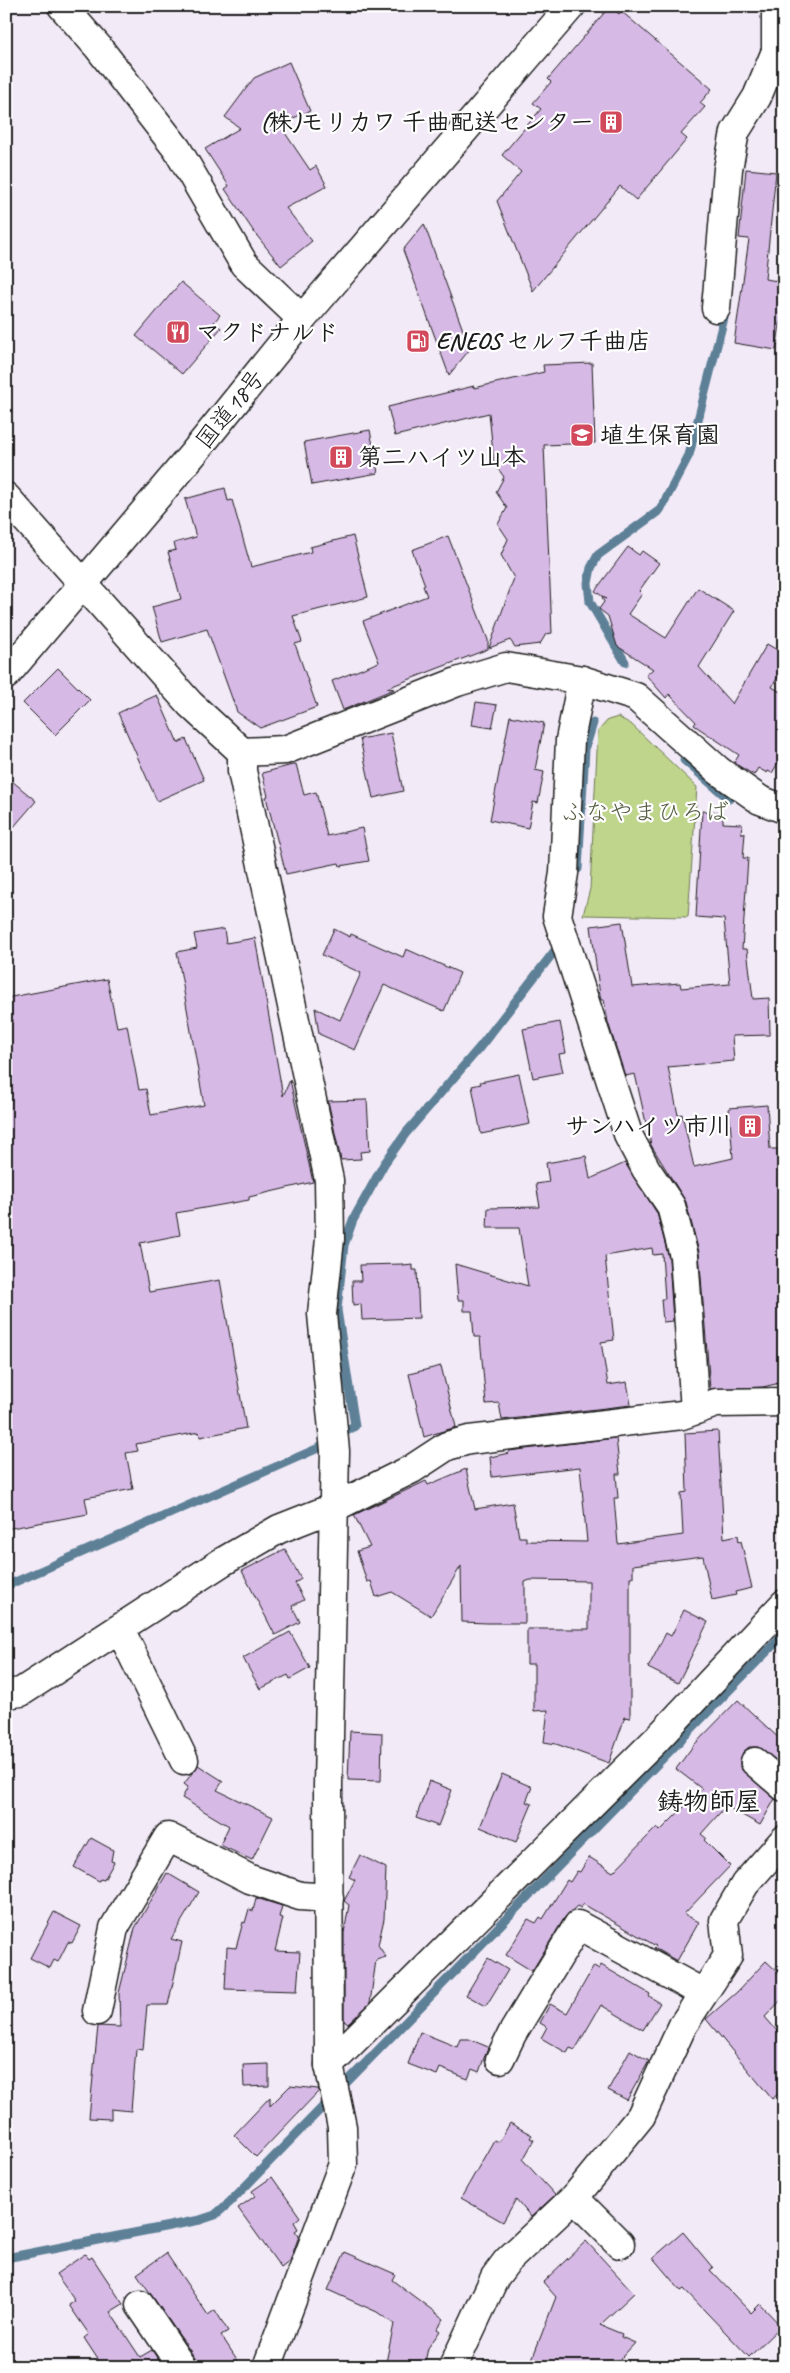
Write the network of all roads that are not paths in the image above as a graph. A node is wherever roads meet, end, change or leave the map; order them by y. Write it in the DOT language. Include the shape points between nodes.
graph roads {
  1 [pos="62,6"];
  2 [pos="571,6"];
  3 [pos="776,6"];
  4 [pos="716,308"];
  5 [pos="302,319"];
  6 [pos="6,497"];
  7 [pos="85,584"];
  8 [pos="6,675"];
  9 [pos="582,680"];
  10 [pos="242,752"];
  11 [pos="784,809"];
  12 [pos="784,1402"];
  13 [pos="695,1410"];
  14 [pos="335,1507"];
  15 [pos="784,1604"];
  16 [pos="120,1629"];
  17 [pos="6,1694"];
  18 [pos="184,1760"];
  19 [pos="755,1762"];
  20 [pos="784,1787"];
  21 [pos="784,1840"];
  22 [pos="329,1898"];
  23 [pos="703,1993"];
  24 [pos="97,2011"];
  25 [pos="500,2059"];
  26 [pos="333,2083"];
  27 [pos="574,2198"];
  28 [pos="620,2244"];
  29 [pos="140,2305"];
  30 [pos="182,2367"];
  31 [pos="267,2367"];
  32 [pos="453,2367"];
  1 -- 5 [label="main road" via="177,149 244,264"];
  2 -- 5 [label="main road, 国道18号"];
  3 -- 4 [label="main road" via="776,51 757,98 735,132 728,169"];
  5 -- 7 [label="main road, 国道18号"];
  6 -- 7 [label="main road"];
  7 -- 8 [label="main road, 国道18号"];
  7 -- 10 [label="main road" via="190,704"];
  9 -- 10 [label="main road" via="506,667 457,682 285,750"];
  9 -- 11 [label="main road" via="636,697 719,771 760,800"];
  9 -- 13 [label="main road" via="570,740 564,873 557,916 630,1137 646,1170 671,1206 684,1256"];
  10 -- 14 [label="main road" via="242,771 329,1180 330,1239 322,1314 335,1439"];
  12 -- 13 [label="main road" via="716,1402"];
  13 -- 14 [label="main road" via="682,1415 469,1440 447,1446 412,1469"];
  14 -- 16 [label="main road" via="279,1529"];
  14 -- 22 [label="main road" via="328,1785"];
  15 -- 26 [label="main road"];
  16 -- 17 [label="main road" via="21,1692"];
  16 -- 18 [label="main road"];
  19 -- 20 [label="main road"];
  21 -- 23 [label="main road" via="746,1884 724,1920 728,1956"];
  22 -- 24 [label="main road" via="300,1896 250,1879 168,1837 114,1928"];
  22 -- 26 [label="main road"];
  23 -- 25 [label="main road" via="578,1925"];
  23 -- 27 [label="main road" via="683,2025 641,2116"];
  26 -- 31 [label="main road" via="342,2127 343,2164"];
  27 -- 28 [label="main road"];
  27 -- 32 [label="main road" via="507,2260 495,2277"];
  29 -- 30 [label="main road"];
}
